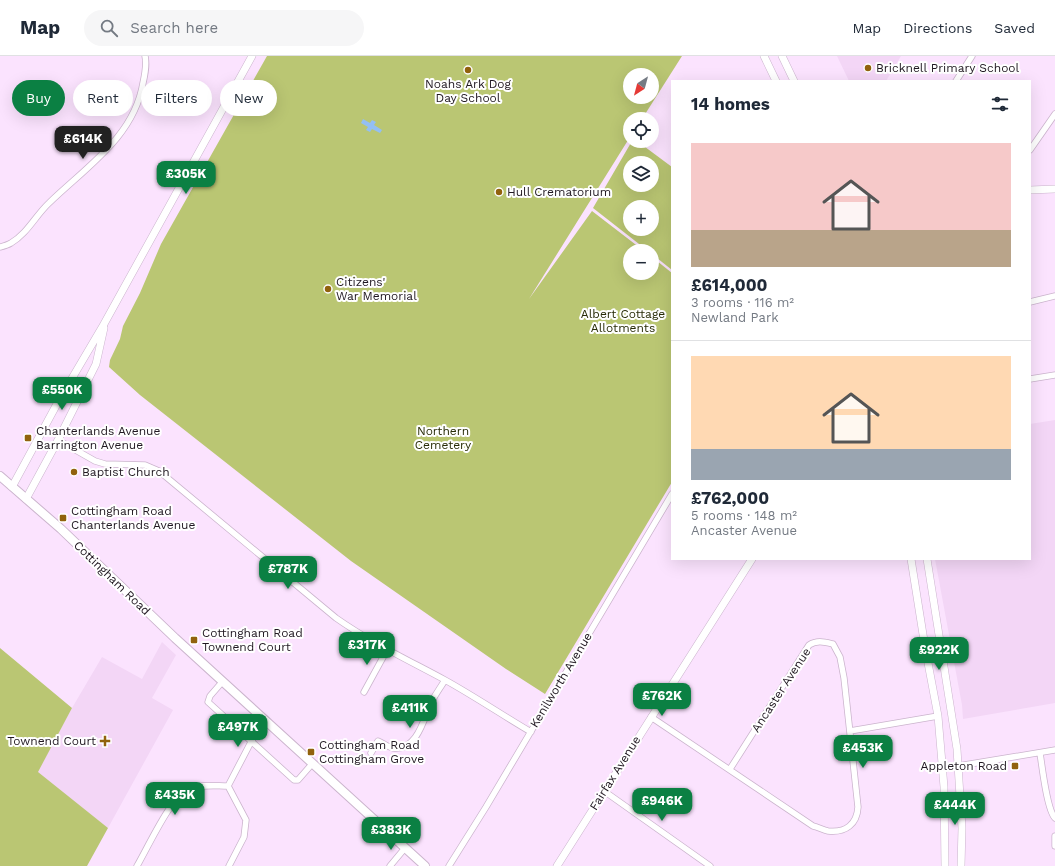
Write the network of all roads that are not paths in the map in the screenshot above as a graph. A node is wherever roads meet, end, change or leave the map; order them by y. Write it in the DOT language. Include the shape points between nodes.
graph roads {
  1 [pos="145,56"];
  2 [pos="252,56"];
  3 [pos="764,56"];
  4 [pos="782,56"];
  5 [pos="972,56"];
  6 [pos="776,80"];
  7 [pos="794,80"];
  8 [pos="957,80"];
  9 [pos="1055,114"];
  10 [pos="1031,149"];
  11 [pos="1055,189"];
  12 [pos="1031,190"];
  13 [pos="0,247"];
  14 [pos="1055,296"];
  15 [pos="1031,302"];
  16 [pos="104,324"];
  17 [pos="1055,375"];
  18 [pos="1031,379"];
  19 [pos="58,440"];
  20 [pos="0,476"];
  21 [pos="12,487"];
  22 [pos="671,496"];
  23 [pos="26,499"];
  24 [pos="751,560"];
  25 [pos="910,560"];
  26 [pos="927,560"];
  27 [pos="939,644"];
  28 [pos="925,647"];
  29 [pos="387,650"];
  30 [pos="445,680"];
  31 [pos="223,681"];
  32 [pos="364,692"];
  33 [pos="938,716"];
  34 [pos="651,717"];
  35 [pos="265,719"];
  36 [pos="850,731"];
  37 [pos="531,732"];
  38 [pos="251,742"];
  39 [pos="1055,750"];
  40 [pos="371,753"];
  41 [pos="1040,753"];
  42 [pos="312,764"];
  43 [pos="958,766"];
  44 [pos="730,769"];
  45 [pos="228,786"];
  46 [pos="604,791"];
  47 [pos="1055,818"];
  48 [pos="1055,836"];
  49 [pos="1055,846"];
  50 [pos="405,848"];
  51 [pos="137,866"];
  52 [pos="229,866"];
  53 [pos="390,866"];
  54 [pos="424,866"];
  55 [pos="449,866"];
  56 [pos="556,866"];
  57 [pos="710,866"];
  58 [pos="945,866"];
  59 [pos="961,866"];
  1 -- 13 [label="street" via="147,64 138,106 111,146 45,206 12,242"];
  2 -- 16 [label="street"];
  3 -- 6 [label="street"];
  4 -- 7 [label="street"];
  5 -- 8 [label="street"];
  9 -- 10 [label="street"];
  11 -- 12 [label="street"];
  14 -- 15 [label="street"];
  16 -- 19 [label="street" via="96,364"];
  16 -- 21 [label="street"];
  17 -- 18 [label="street"];
  19 -- 23 [label="street"];
  19 -- 29 [label="street" via="95,461 105,464 146,465 159,471 336,618"];
  20 -- 21 [label="main road, Cottingham Road"];
  21 -- 23 [label="main road, Cottingham Road"];
  22 -- 37 [label="street, Kenilworth Avenue"];
  23 -- 31 [label="main road, Cottingham Road"];
  24 -- 34 [label="street, Fairfax Avenue"];
  25 -- 28 [label="street"];
  26 -- 27 [label="street"];
  27 -- 28 [label="street"];
  27 -- 43 [label="street"];
  28 -- 33 [label="street"];
  29 -- 30 [label="street"];
  29 -- 32 [label="street"];
  30 -- 37 [label="street"];
  30 -- 40 [label="street" via="413,742 392,748 378,741"];
  31 -- 35 [label="main road, Cottingham Road"];
  31 -- 38 [label="street" via="208,702"];
  33 -- 36 [label="street"];
  33 -- 58 [label="street" via="944,787"];
  34 -- 44 [label="street, Ancaster Avenue"];
  34 -- 46 [label="street, Fairfax Avenue"];
  35 -- 38 [label="street"];
  35 -- 42 [label="main road, Cottingham Road"];
  36 -- 44 [label="street, Ancaster Avenue" via="858,815 848,828 828,831 813,826"];
  36 -- 44 [label="street, Ancaster Avenue" via="840,657 833,644 823,641 812,643"];
  37 -- 55 [label="street, Kenilworth Avenue"];
  38 -- 42 [label="street" via="294,780 298,780"];
  38 -- 45 [label="street"];
  39 -- 41 [label="street"];
  41 -- 43 [label="street"];
  41 -- 47 [label="street" via="1049,801"];
  42 -- 50 [label="main road, Cottingham Road"];
  43 -- 59 [label="street" via="962,828"];
  45 -- 51 [label="street" via="206,785 187,789 177,797"];
  45 -- 52 [label="street" via="246,820 244,836"];
  46 -- 56 [label="street, Fairfax Avenue"];
  46 -- 57 [label="street"];
  48 -- 49 [label="street"];
  50 -- 53 [label="street"];
  50 -- 54 [label="main road, Cottingham Road"];
}
